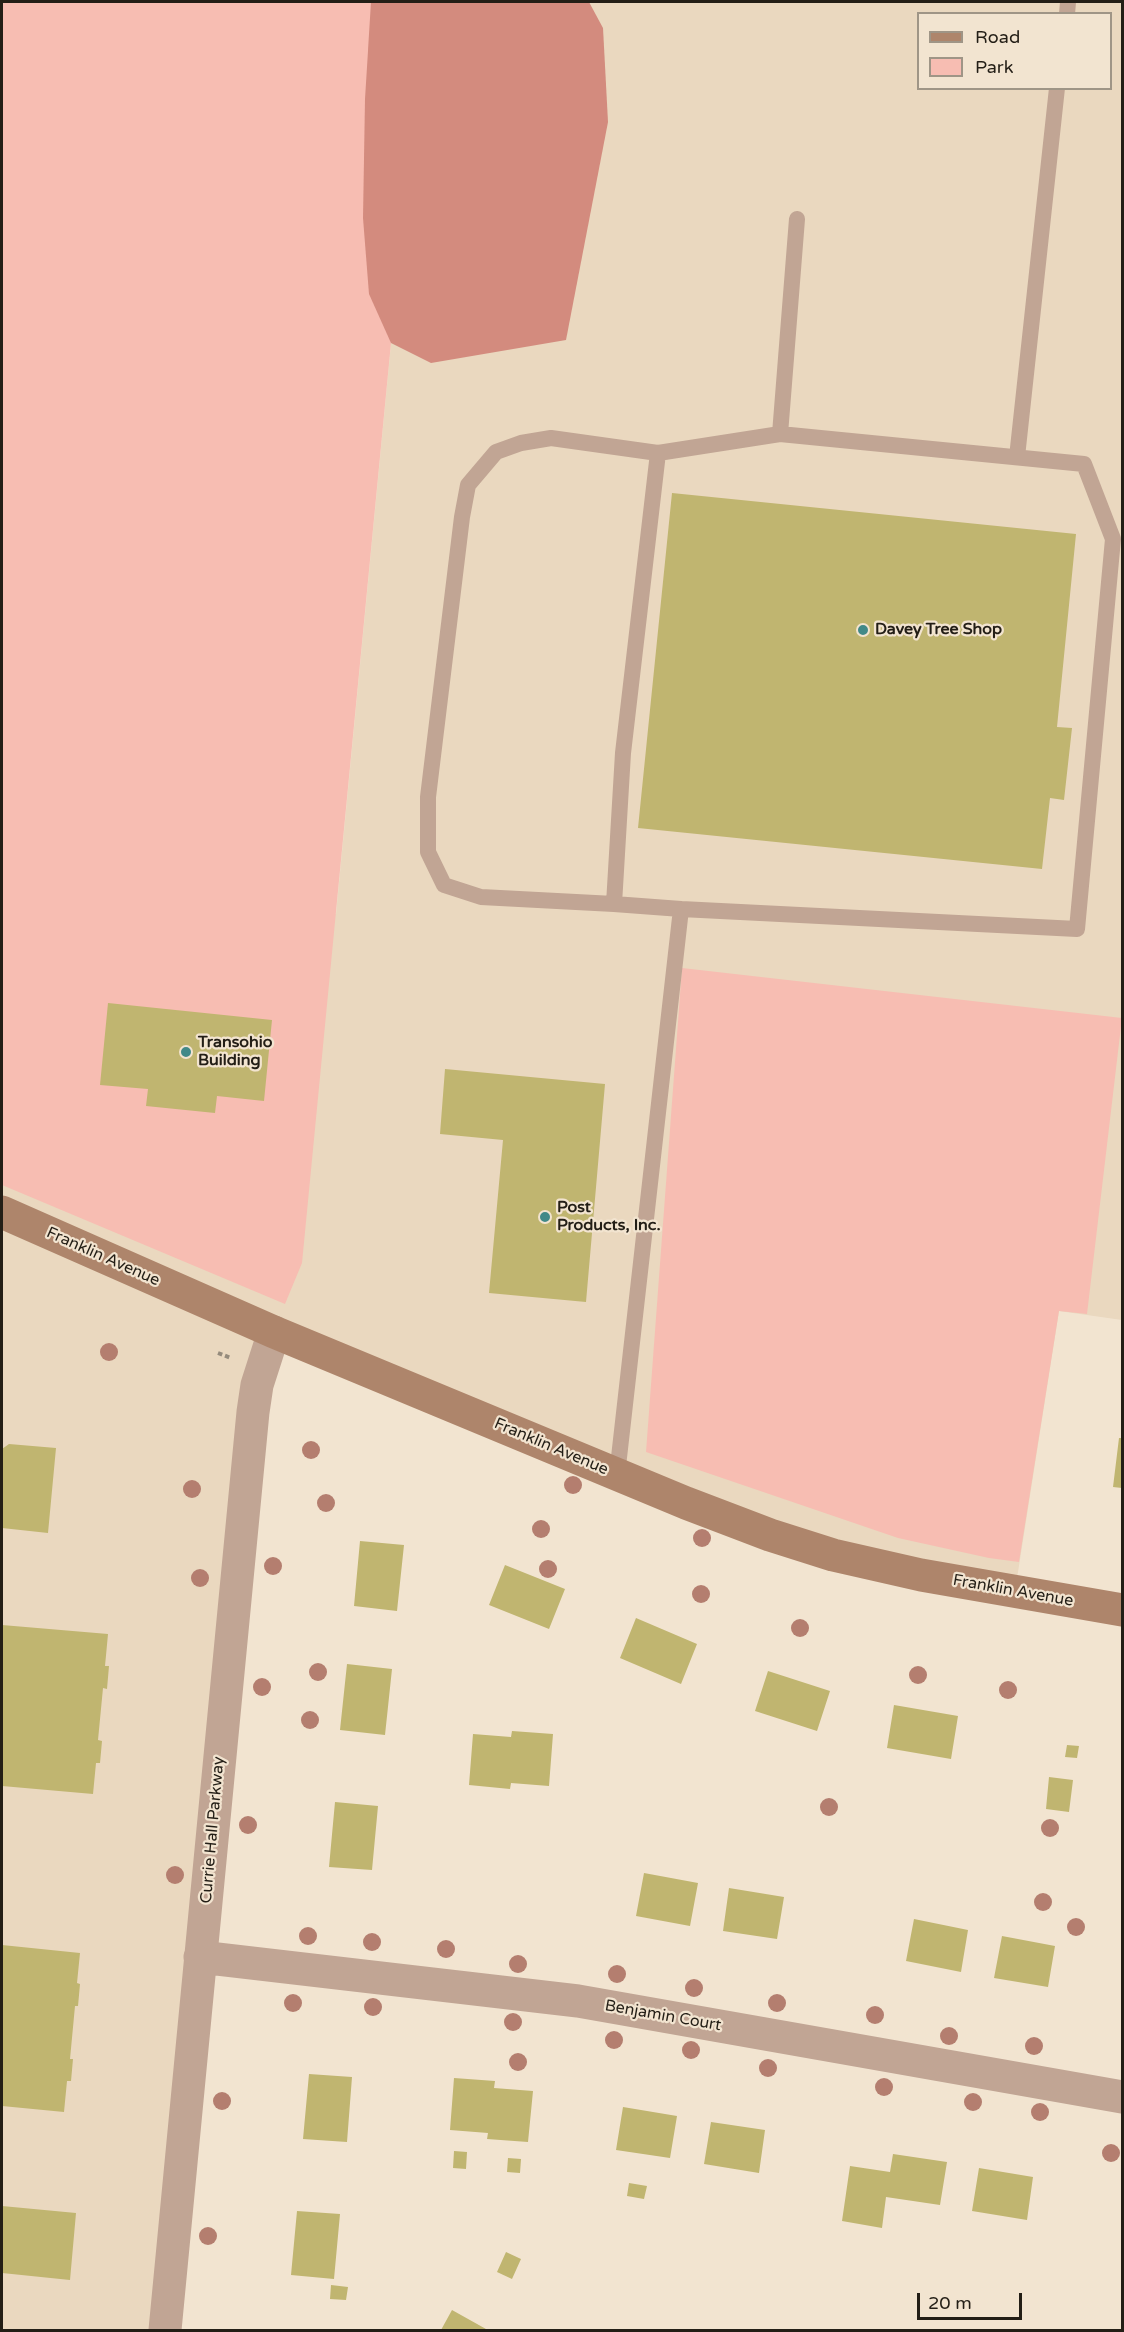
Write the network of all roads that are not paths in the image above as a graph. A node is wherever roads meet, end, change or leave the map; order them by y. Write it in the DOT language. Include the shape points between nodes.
graph roads {
  1 [pos="1057,90"];
  2 [pos="797,219"];
  3 [pos="780,434"];
  4 [pos="658,453"];
  5 [pos="1017,457"];
  6 [pos="614,904"];
  7 [pos="681,909"];
  8 [pos="2,1212"];
  9 [pos="274,1332"];
  10 [pos="617,1474"];
  11 [pos="1122,1610"];
  12 [pos="200,1957"];
  13 [pos="1122,2097"];
  14 [pos="165,2331"];
  1 -- 5 [label="lane"];
  2 -- 3 [label="lane"];
  3 -- 4 [label="lane"];
  3 -- 5 [label="lane"];
  4 -- 6 [label="lane" via="623,753"];
  4 -- 6 [label="lane" via="551,438 521,442 496,452 468,485 428,797 428,852 444,885 481,897"];
  5 -- 7 [label="lane" via="1084,464 1113,539 1077,929"];
  6 -- 7 [label="lane"];
  7 -- 10 [label="lane"];
  8 -- 9 [label="street, Franklin Avenue"];
  9 -- 10 [label="street, Franklin Avenue"];
  9 -- 12 [label="street, Currie Hall Parkway" via="253,1412"];
  10 -- 11 [label="street, Franklin Avenue" via="770,1535 833,1555 921,1575"];
  12 -- 13 [label="street, Benjamin Court" via="578,2001"];
  12 -- 14 [label="street, Currie Hall Parkway"];
}
